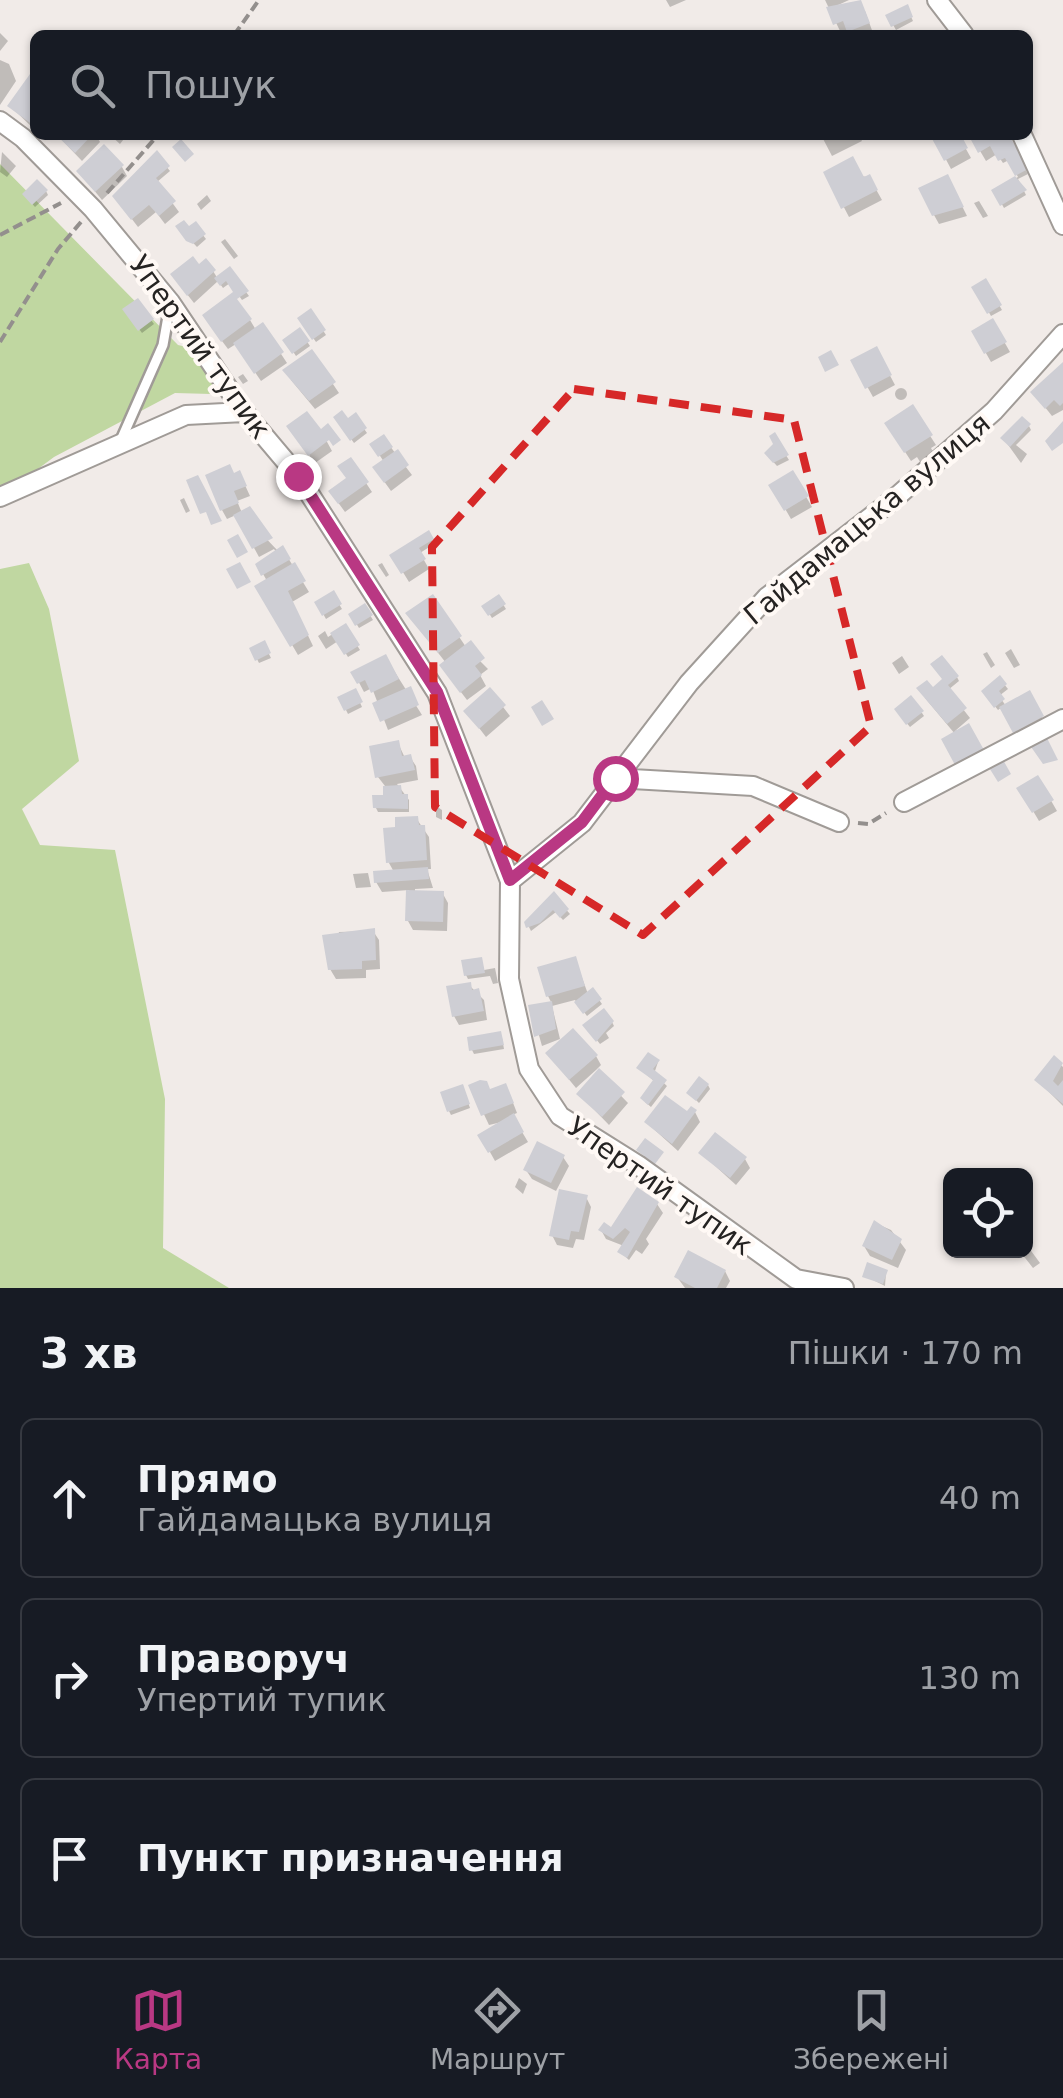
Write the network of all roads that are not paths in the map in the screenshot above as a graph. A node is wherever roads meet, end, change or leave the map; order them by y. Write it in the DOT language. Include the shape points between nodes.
graph roads {
  1 [pos="937,0"];
  2 [pos="960,30"];
  3 [pos="0,121"];
  4 [pos="1024,140"];
  5 [pos="1063,225"];
  6 [pos="170,302"];
  7 [pos="1063,334"];
  8 [pos="244,412"];
  9 [pos="118,446"];
  10 [pos="0,496"];
  11 [pos="1063,719"];
  12 [pos="615,778"];
  13 [pos="904,802"];
  14 [pos="838,822"];
  15 [pos="510,880"];
  16 [pos="844,1288"];
  1 -- 2 [label="street"];
  3 -- 6 [label="street, Упертий тупик" via="78,194"];
  4 -- 5 [label="street"];
  6 -- 8 [label="street, Упертий тупик"];
  6 -- 9 [label="lane" via="163,345"];
  7 -- 12 [label="street, Гайдамацька вулиця" via="994,411 766,597"];
  8 -- 9 [label="street" via="186,415"];
  8 -- 15 [label="street, Упертий тупик" via="298,476 437,692"];
  9 -- 10 [label="street"];
  11 -- 13 [label="street"];
  12 -- 14 [label="street" via="753,786"];
  12 -- 15 [label="street, Гайдамацька вулиця" via="582,822"];
  15 -- 16 [label="street, Упертий тупик" via="513,997 528,1069 560,1116 796,1279"];
}
